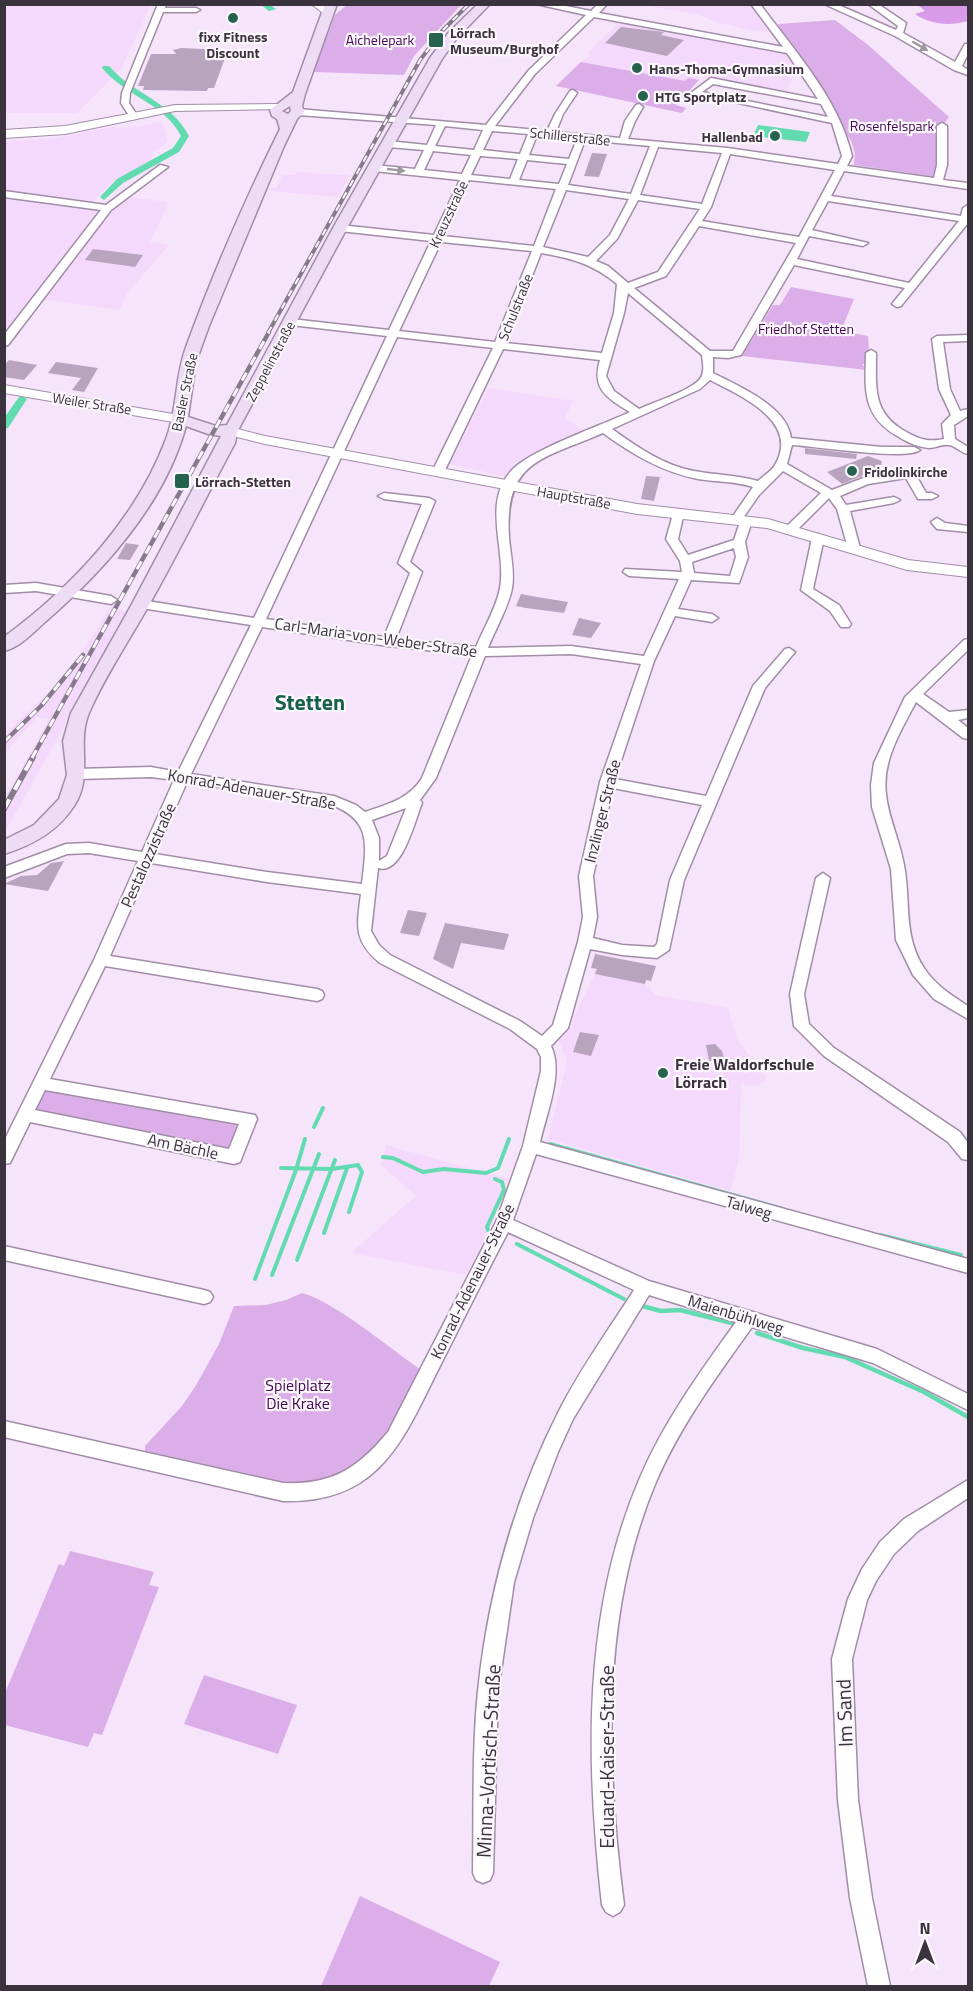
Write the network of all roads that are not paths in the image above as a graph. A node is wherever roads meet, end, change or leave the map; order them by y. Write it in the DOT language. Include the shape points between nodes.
graph roads {
  1 [pos="316,4"];
  2 [pos="338,4"];
  3 [pos="485,4"];
  4 [pos="540,4"];
  5 [pos="603,4"];
  6 [pos="755,4"];
  7 [pos="828,4"];
  8 [pos="872,4"];
  9 [pos="161,7"];
  10 [pos="329,9"];
  11 [pos="196,10"];
  12 [pos="592,14"];
  13 [pos="898,34"];
  14 [pos="969,46"];
  15 [pos="790,51"];
  16 [pos="957,68"];
  17 [pos="969,74"];
  18 [pos="573,93"];
  19 [pos="765,93"];
  20 [pos="299,94"];
  21 [pos="823,102"];
  22 [pos="755,105"];
  23 [pos="639,107"];
  24 [pos="297,111"];
  25 [pos="280,114"];
  26 [pos="133,116"];
  27 [pos="402,119"];
  28 [pos="835,121"];
  29 [pos="442,123"];
  30 [pos="942,126"];
  31 [pos="489,127"];
  32 [pos="534,132"];
  33 [pos="4,134"];
  34 [pos="550,134"];
  35 [pos="582,137"];
  36 [pos="623,141"];
  37 [pos="388,144"];
  38 [pos="655,144"];
  39 [pos="431,148"];
  40 [pos="727,151"];
  41 [pos="477,153"];
  42 [pos="523,157"];
  43 [pos="572,162"];
  44 [pos="163,167"];
  45 [pos="842,167"];
  46 [pos="374,168"];
  47 [pos="418,172"];
  48 [pos="465,177"];
  49 [pos="513,182"];
  50 [pos="938,182"];
  51 [pos="969,186"];
  52 [pos="562,187"];
  53 [pos="4,194"];
  54 [pos="634,196"];
  55 [pos="827,198"];
  56 [pos="706,207"];
  57 [pos="108,208"];
  58 [pos="969,208"];
  59 [pos="965,221"];
  60 [pos="698,223"];
  61 [pos="340,228"];
  62 [pos="804,237"];
  63 [pos="437,239"];
  64 [pos="863,243"];
  65 [pos="537,249"];
  66 [pos="590,261"];
  67 [pos="791,261"];
  68 [pos="625,284"];
  69 [pos="911,286"];
  70 [pos="897,304"];
  71 [pos="650,305"];
  72 [pos="621,310"];
  73 [pos="291,322"];
  74 [pos="392,332"];
  75 [pos="969,338"];
  76 [pos="4,343"];
  77 [pos="499,346"];
  78 [pos="871,353"];
  79 [pos="713,355"];
  80 [pos="605,357"];
  81 [pos="708,375"];
  82 [pos="4,389"];
  83 [pos="969,412"];
  84 [pos="638,413"];
  85 [pos="957,416"];
  86 [pos="180,419"];
  87 [pos="209,429"];
  88 [pos="605,429"];
  89 [pos="230,431"];
  90 [pos="786,441"];
  91 [pos="950,441"];
  92 [pos="914,450"];
  93 [pos="969,451"];
  94 [pos="337,453"];
  95 [pos="167,456"];
  96 [pos="781,465"];
  97 [pos="438,472"];
  98 [pos="925,472"];
  99 [pos="910,474"];
  100 [pos="510,485"];
  101 [pos="760,486"];
  102 [pos="830,494"];
  103 [pos="384,495"];
  104 [pos="932,496"];
  105 [pos="894,501"];
  106 [pos="843,509"];
  107 [pos="678,513"];
  108 [pos="742,520"];
  109 [pos="937,522"];
  110 [pos="969,529"];
  111 [pos="790,530"];
  112 [pos="818,538"];
  113 [pos="739,542"];
  114 [pos="854,548"];
  115 [pos="686,560"];
  116 [pos="629,572"];
  117 [pos="969,572"];
  118 [pos="686,577"];
  119 [pos="4,589"];
  120 [pos="67,592"];
  121 [pos="111,600"];
  122 [pos="141,604"];
  123 [pos="671,612"];
  124 [pos="712,618"];
  125 [pos="259,621"];
  126 [pos="845,624"];
  127 [pos="388,642"];
  128 [pos="969,643"];
  129 [pos="4,646"];
  130 [pos="481,652"];
  131 [pos="789,652"];
  132 [pos="648,661"];
  133 [pos="915,695"];
  134 [pos="969,714"];
  135 [pos="947,717"];
  136 [pos="969,735"];
  137 [pos="77,774"];
  138 [pos="183,776"];
  139 [pos="607,782"];
  140 [pos="413,800"];
  141 [pos="710,802"];
  142 [pos="364,818"];
  143 [pos="4,847"];
  144 [pos="148,858"];
  145 [pos="383,865"];
  146 [pos="4,873"];
  147 [pos="823,878"];
  148 [pos="368,889"];
  149 [pos="585,942"];
  150 [pos="101,960"];
  151 [pos="317,996"];
  152 [pos="969,1013"];
  153 [pos="543,1045"];
  154 [pos="43,1084"];
  155 [pos="27,1115"];
  156 [pos="531,1146"];
  157 [pos="969,1154"];
  158 [pos="4,1158"];
  159 [pos="504,1223"];
  160 [pos="4,1253"];
  161 [pos="969,1266"];
  162 [pos="645,1287"];
  163 [pos="204,1297"];
  164 [pos="748,1319"];
  165 [pos="969,1402"];
  166 [pos="4,1429"];
  167 [pos="969,1488"];
  168 [pos="483,1873"];
  169 [pos="613,1905"];
  170 [pos="879,1986"];
  1 -- 10 [label="street"];
  2 -- 10 [label="main road"];
  3 -- 27 [label="main road, Zeppelinstraße" via="438,55"];
  4 -- 12 [label="street"];
  5 -- 12 [label="street, Kreuzstraße"];
  6 -- 15 [label="street"];
  7 -- 13 [label="street"];
  8 -- 13 [label="street" via="903,25"];
  9 -- 11 [label="street"];
  9 -- 26 [label="street" via="126,93 125,103"];
  10 -- 20 [label="main road, Basler Straße"];
  12 -- 15 [label="street"];
  12 -- 31 [label="street, Kreuzstraße" via="532,72"];
  13 -- 16 [label="street, one-way"];
  14 -- 16 [label="street"];
  15 -- 21 [label="street"];
  16 -- 17 [label="street"];
  18 -- 34 [label="street"];
  19 -- 21 [label="street"];
  19 -- 22 [label="street"];
  19 -- 22 [label="street" via="711,81 695,93"];
  20 -- 24 [label="main road, Basler Straße"];
  20 -- 25 [label="main road"];
  21 -- 28 [label="street"];
  22 -- 28 [label="street"];
  23 -- 36 [label="street"];
  24 -- 25 [label="main road, Basler Straße"];
  24 -- 25 [label="main road"];
  24 -- 27 [label="street, Schillerstraße"];
  25 -- 26 [label="street" via="206,106 169,108"];
  25 -- 86 [label="main road, Basler Straße" via="191,354"];
  26 -- 33 [label="street" via="65,130"];
  27 -- 29 [label="street, Schillerstraße"];
  27 -- 37 [label="main road, Zeppelinstraße"];
  28 -- 45 [label="street" via="846,141 847,156"];
  29 -- 31 [label="street, Schillerstraße"];
  29 -- 39 [label="street"];
  30 -- 50 [label="street"];
  31 -- 32 [label="street, Schillerstraße"];
  31 -- 41 [label="street, Kreuzstraße"];
  32 -- 34 [label="street, Schillerstraße"];
  32 -- 42 [label="street"];
  34 -- 35 [label="street, Schillerstraße"];
  35 -- 36 [label="street, Schillerstraße"];
  35 -- 43 [label="street, Schulstraße"];
  36 -- 38 [label="street, Schillerstraße"];
  37 -- 39 [label="street"];
  37 -- 46 [label="main road, Zeppelinstraße"];
  38 -- 40 [label="street, Schillerstraße"];
  38 -- 54 [label="street"];
  39 -- 41 [label="street"];
  39 -- 47 [label="street"];
  40 -- 45 [label="street, Schillerstraße"];
  40 -- 56 [label="street"];
  41 -- 42 [label="street"];
  41 -- 48 [label="street, Kreuzstraße"];
  42 -- 43 [label="street"];
  42 -- 49 [label="street"];
  43 -- 52 [label="street, Schulstraße"];
  44 -- 57 [label="street"];
  45 -- 50 [label="street, Schillerstraße"];
  45 -- 55 [label="street"];
  46 -- 47 [label="street, one-way"];
  46 -- 61 [label="main road, Zeppelinstraße"];
  47 -- 48 [label="street"];
  48 -- 49 [label="street"];
  48 -- 63 [label="street, Kreuzstraße"];
  49 -- 52 [label="street"];
  50 -- 51 [label="street, Schillerstraße"];
  52 -- 54 [label="street"];
  52 -- 65 [label="street, Schulstraße"];
  53 -- 57 [label="street"];
  54 -- 56 [label="street"];
  54 -- 66 [label="street" via="610,244"];
  55 -- 59 [label="street"];
  55 -- 62 [label="street"];
  56 -- 60 [label="street"];
  57 -- 76 [label="street"];
  58 -- 59 [label="street"];
  59 -- 69 [label="street"];
  60 -- 62 [label="street"];
  60 -- 68 [label="street" via="662,274"];
  61 -- 63 [label="street"];
  61 -- 73 [label="main road, Zeppelinstraße"];
  62 -- 64 [label="street"];
  62 -- 67 [label="street"];
  63 -- 65 [label="street"];
  63 -- 74 [label="street, Kreuzstraße"];
  65 -- 66 [label="street"];
  65 -- 77 [label="street, Schulstraße"];
  66 -- 68 [label="street"];
  67 -- 69 [label="street"];
  67 -- 79 [label="street" via="737,353"];
  68 -- 71 [label="street"];
  68 -- 72 [label="street"];
  69 -- 70 [label="street"];
  71 -- 72 [label="street" via="632,304"];
  71 -- 79 [label="street"];
  72 -- 80 [label="street"];
  73 -- 74 [label="street"];
  73 -- 89 [label="main road, Zeppelinstraße"];
  74 -- 77 [label="street"];
  74 -- 94 [label="street, Kreuzstraße"];
  75 -- 85 [label="street" via="938,339 943,382 950,407"];
  77 -- 80 [label="street"];
  77 -- 97 [label="street, Schulstraße"];
  78 -- 91 [label="street" via="878,415 901,434 932,445"];
  79 -- 81 [label="street"];
  80 -- 84 [label="street" via="603,387"];
  81 -- 84 [label="street" via="696,387"];
  81 -- 90 [label="street" via="773,414 783,425"];
  82 -- 86 [label="street, Weiler Straße"];
  83 -- 85 [label="street"];
  84 -- 88 [label="street"];
  85 -- 91 [label="street" via="948,424"];
  86 -- 87 [label="main road, Hauptstraße"];
  86 -- 95 [label="main road, Basler Straße"];
  87 -- 89 [label="main road, Hauptstraße"];
  87 -- 95 [label="main road"];
  88 -- 100 [label="street" via="523,465"];
  88 -- 101 [label="street" via="650,460 669,468"];
  89 -- 94 [label="street, Hauptstraße"];
  89 -- 122 [label="main road, Zeppelinstraße"];
  90 -- 92 [label="street" via="882,451"];
  90 -- 96 [label="street"];
  91 -- 93 [label="street"];
  94 -- 97 [label="street, Hauptstraße"];
  94 -- 125 [label="street, Pestalozzistraße"];
  95 -- 120 [label="main road, Basler Straße" via="132,517"];
  96 -- 101 [label="street"];
  96 -- 102 [label="street"];
  97 -- 100 [label="street, Hauptstraße"];
  98 -- 99 [label="street"];
  99 -- 102 [label="street" via="869,478"];
  99 -- 104 [label="street" via="921,497"];
  100 -- 107 [label="street, Hauptstraße"];
  100 -- 130 [label="street" via="500,511 506,588"];
  101 -- 108 [label="street"];
  102 -- 106 [label="street"];
  102 -- 111 [label="street"];
  103 -- 127 [label="street" via="429,501 404,564 416,572"];
  105 -- 106 [label="street"];
  106 -- 114 [label="street"];
  107 -- 108 [label="street, Hauptstraße"];
  107 -- 115 [label="street, Inzlinger Straße" via="672,539"];
  108 -- 111 [label="street, Hauptstraße"];
  108 -- 113 [label="street"];
  109 -- 110 [label="street"];
  111 -- 112 [label="street, Hauptstraße"];
  112 -- 114 [label="street, Hauptstraße"];
  112 -- 126 [label="street" via="807,590 835,608"];
  113 -- 115 [label="street"];
  113 -- 118 [label="street" via="742,557 735,580"];
  114 -- 117 [label="street, Hauptstraße" via="907,565"];
  115 -- 118 [label="street, Inzlinger Straße"];
  116 -- 118 [label="street"];
  118 -- 123 [label="street, Inzlinger Straße"];
  119 -- 120 [label="street" via="36,587"];
  120 -- 121 [label="street"];
  120 -- 129 [label="main road, Basler Straße" via="39,620"];
  122 -- 125 [label="street, Carl-Maria-von-Weber-Straße"];
  122 -- 137 [label="main road, Zeppelinstraße" via="76,720 72,744"];
  123 -- 124 [label="street"];
  123 -- 132 [label="street, Inzlinger Straße"];
  125 -- 127 [label="street, Carl-Maria-von-Weber-Straße"];
  125 -- 138 [label="street, Pestalozzistraße"];
  127 -- 130 [label="street, Carl-Maria-von-Weber-Straße"];
  128 -- 133 [label="street"];
  130 -- 132 [label="street, Carl-Maria-von-Weber-Straße" via="571,650"];
  130 -- 140 [label="street" via="429,778"];
  131 -- 141 [label="street" via="759,686"];
  132 -- 139 [label="street, Inzlinger Straße"];
  133 -- 135 [label="street"];
  133 -- 152 [label="street" via="881,763 879,807 898,869 903,940 918,971 939,995"];
  134 -- 135 [label="street"];
  135 -- 136 [label="street"];
  137 -- 138 [label="street, Konrad-Adenauer-Straße" via="127,771"];
  137 -- 143 [label="main road" via="66,804 49,826 24,841"];
  138 -- 142 [label="street, Konrad-Adenauer-Straße" via="334,801"];
  138 -- 144 [label="street, Pestalozzistraße"];
  139 -- 141 [label="street"];
  139 -- 149 [label="street, Inzlinger Straße" via="586,876 590,916"];
  140 -- 142 [label="street"];
  140 -- 145 [label="street" via="393,860"];
  141 -- 149 [label="street" via="677,880 664,946 657,953"];
  142 -- 148 [label="street" via="370,827 373,848"];
  144 -- 146 [label="street" via="76,848"];
  144 -- 148 [label="street"];
  144 -- 150 [label="street, Pestalozzistraße"];
  147 -- 157 [label="street" via="796,994 802,1026 829,1052 954,1137"];
  148 -- 153 [label="street" via="364,931 373,949 385,959 515,1025"];
  149 -- 153 [label="street, Inzlinger Straße" via="560,1028"];
  150 -- 151 [label="street"];
  150 -- 154 [label="street, Pestalozzistraße"];
  153 -- 156 [label="street, Konrad-Adenauer-Straße" via="549,1057 549,1071"];
  154 -- 155 [label="street, Pestalozzistraße"];
  154 -- 155 [label="street, Am Bächle" via="249,1119 234,1157"];
  155 -- 158 [label="street, Pestalozzistraße"];
  156 -- 159 [label="street, Konrad-Adenauer-Straße"];
  156 -- 161 [label="street, Talweg"];
  159 -- 162 [label="street, Maienbühlweg"];
  159 -- 166 [label="street, Konrad-Adenauer-Straße" via="394,1438 372,1465 336,1485 283,1491"];
  160 -- 163 [label="street"];
  162 -- 164 [label="street, Maienbühlweg"];
  162 -- 168 [label="street, Minna-Vortisch-Straße" via="567,1413 524,1518 505,1582 488,1692"];
  164 -- 165 [label="street, Maienbühlweg" via="877,1357"];
  164 -- 169 [label="street, Eduard-Kaiser-Straße" via="680,1416 638,1504 621,1561 608,1640 603,1720 603,1815"];
  167 -- 170 [label="street, Im Sand" via="911,1525 887,1548 858,1599 842,1659 848,1800 861,1898"];
}
